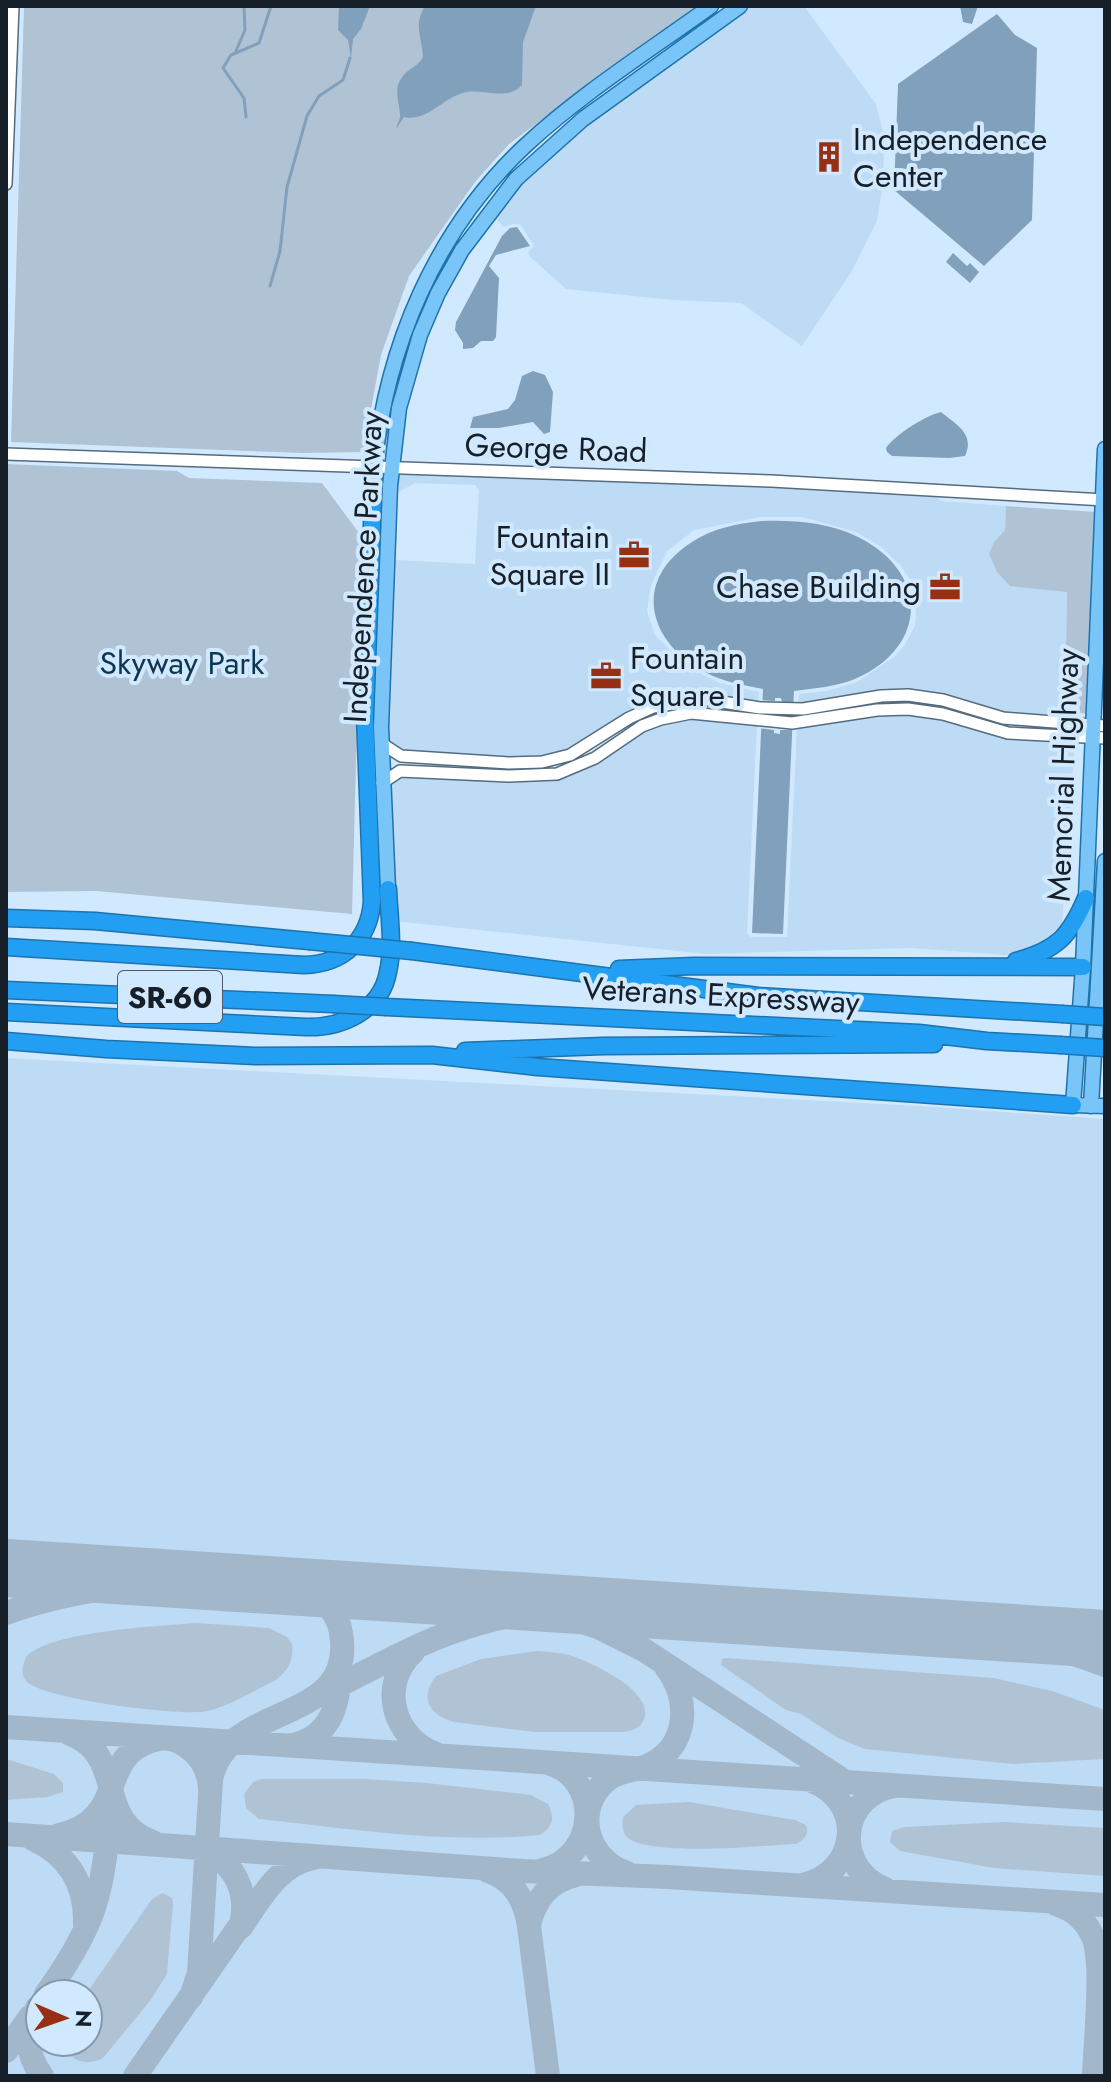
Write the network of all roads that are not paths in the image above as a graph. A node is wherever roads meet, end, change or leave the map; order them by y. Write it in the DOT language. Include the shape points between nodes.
graph roads {
  1 [pos="13,6"];
  2 [pos="711,6"];
  3 [pos="740,6"];
  4 [pos="9,20"];
  5 [pos="7,134"];
  6 [pos="6,184"];
  7 [pos="1105,449"];
  8 [pos="6,454"];
  9 [pos="382,469"];
  10 [pos="1104,500"];
  11 [pos="751,713"];
  12 [pos="1098,731"];
  13 [pos="381,743"];
  14 [pos="382,783"];
  15 [pos="1105,861"];
  16 [pos="388,889"];
  17 [pos="1086,898"];
  18 [pos="6,918"];
  19 [pos="1104,934"];
  20 [pos="6,947"];
  21 [pos="412,951"];
  22 [pos="995,966"];
  23 [pos="1096,968"];
  24 [pos="590,973"];
  25 [pos="6,990"];
  26 [pos="333,1004"];
  27 [pos="6,1012"];
  28 [pos="1105,1017"];
  29 [pos="6,1041"];
  30 [pos="987,1041"];
  31 [pos="1105,1048"];
  32 [pos="432,1055"];
  33 [pos="1073,1105"];
  34 [pos="1098,1106"];
  1 -- 4 [label="street"];
  2 -- 9 [label="main road, Independence Parkway" via="543,130 464,216 403,332 383,402"];
  3 -- 9 [label="main road, Independence Parkway" via="555,141 478,225 445,279 420,335"];
  4 -- 5 [label="street"];
  5 -- 6 [label="street"];
  7 -- 10 [label="main road, Memorial Highway"];
  8 -- 9 [label="street, George Road"];
  9 -- 10 [label="street, George Road" via="758,481"];
  9 -- 13 [label="main road, Independence Parkway"];
  9 -- 20 [label="highway" via="365,716 372,902 358,942 333,960 304,965"];
  10 -- 12 [label="main road, Memorial Highway"];
  11 -- 12 [label="street" via="804,722 908,709 1008,733"];
  11 -- 12 [label="street" via="908,695 1014,720"];
  11 -- 13 [label="street" via="715,699 670,702 640,713 570,755 542,762 401,756"];
  11 -- 14 [label="street" via="671,716 642,726 588,762 557,774 400,771"];
  12 -- 17 [label="main road, Memorial Highway"];
  13 -- 14 [label="main road, Independence Parkway"];
  14 -- 16 [label="main road, Independence Parkway"];
  15 -- 19 [label="main road, Memorial Highway"];
  16 -- 27 [label="highway" via="387,979 371,1004 337,1025"];
  17 -- 22 [label="highway" via="1072,928 1057,944"];
  17 -- 23 [label="main road, Memorial Highway"];
  18 -- 21 [label="highway, SR-60 / SR-60, bridge" via="95,921"];
  19 -- 23 [label="main road, Memorial Highway"];
  21 -- 24 [label="highway, Veterans Expressway"];
  22 -- 23 [label="highway"];
  22 -- 24 [label="highway" via="694,966"];
  23 -- 33 [label="main road, Memorial Highway"];
  23 -- 34 [label="main road, Memorial Highway"];
  24 -- 28 [label="highway, Veterans Expressway, bridge" via="758,996"];
  25 -- 26 [label="highway, SR-60 / SR-60"];
  26 -- 30 [label="highway, Veterans Expressway, bridge" via="919,1033"];
  29 -- 32 [label="highway" via="256,1056"];
  30 -- 31 [label="highway, Veterans Expressway, bridge"];
  30 -- 32 [label="highway" via="523,1048"];
  32 -- 33 [label="highway"];
  33 -- 34 [label="main road"];
}
